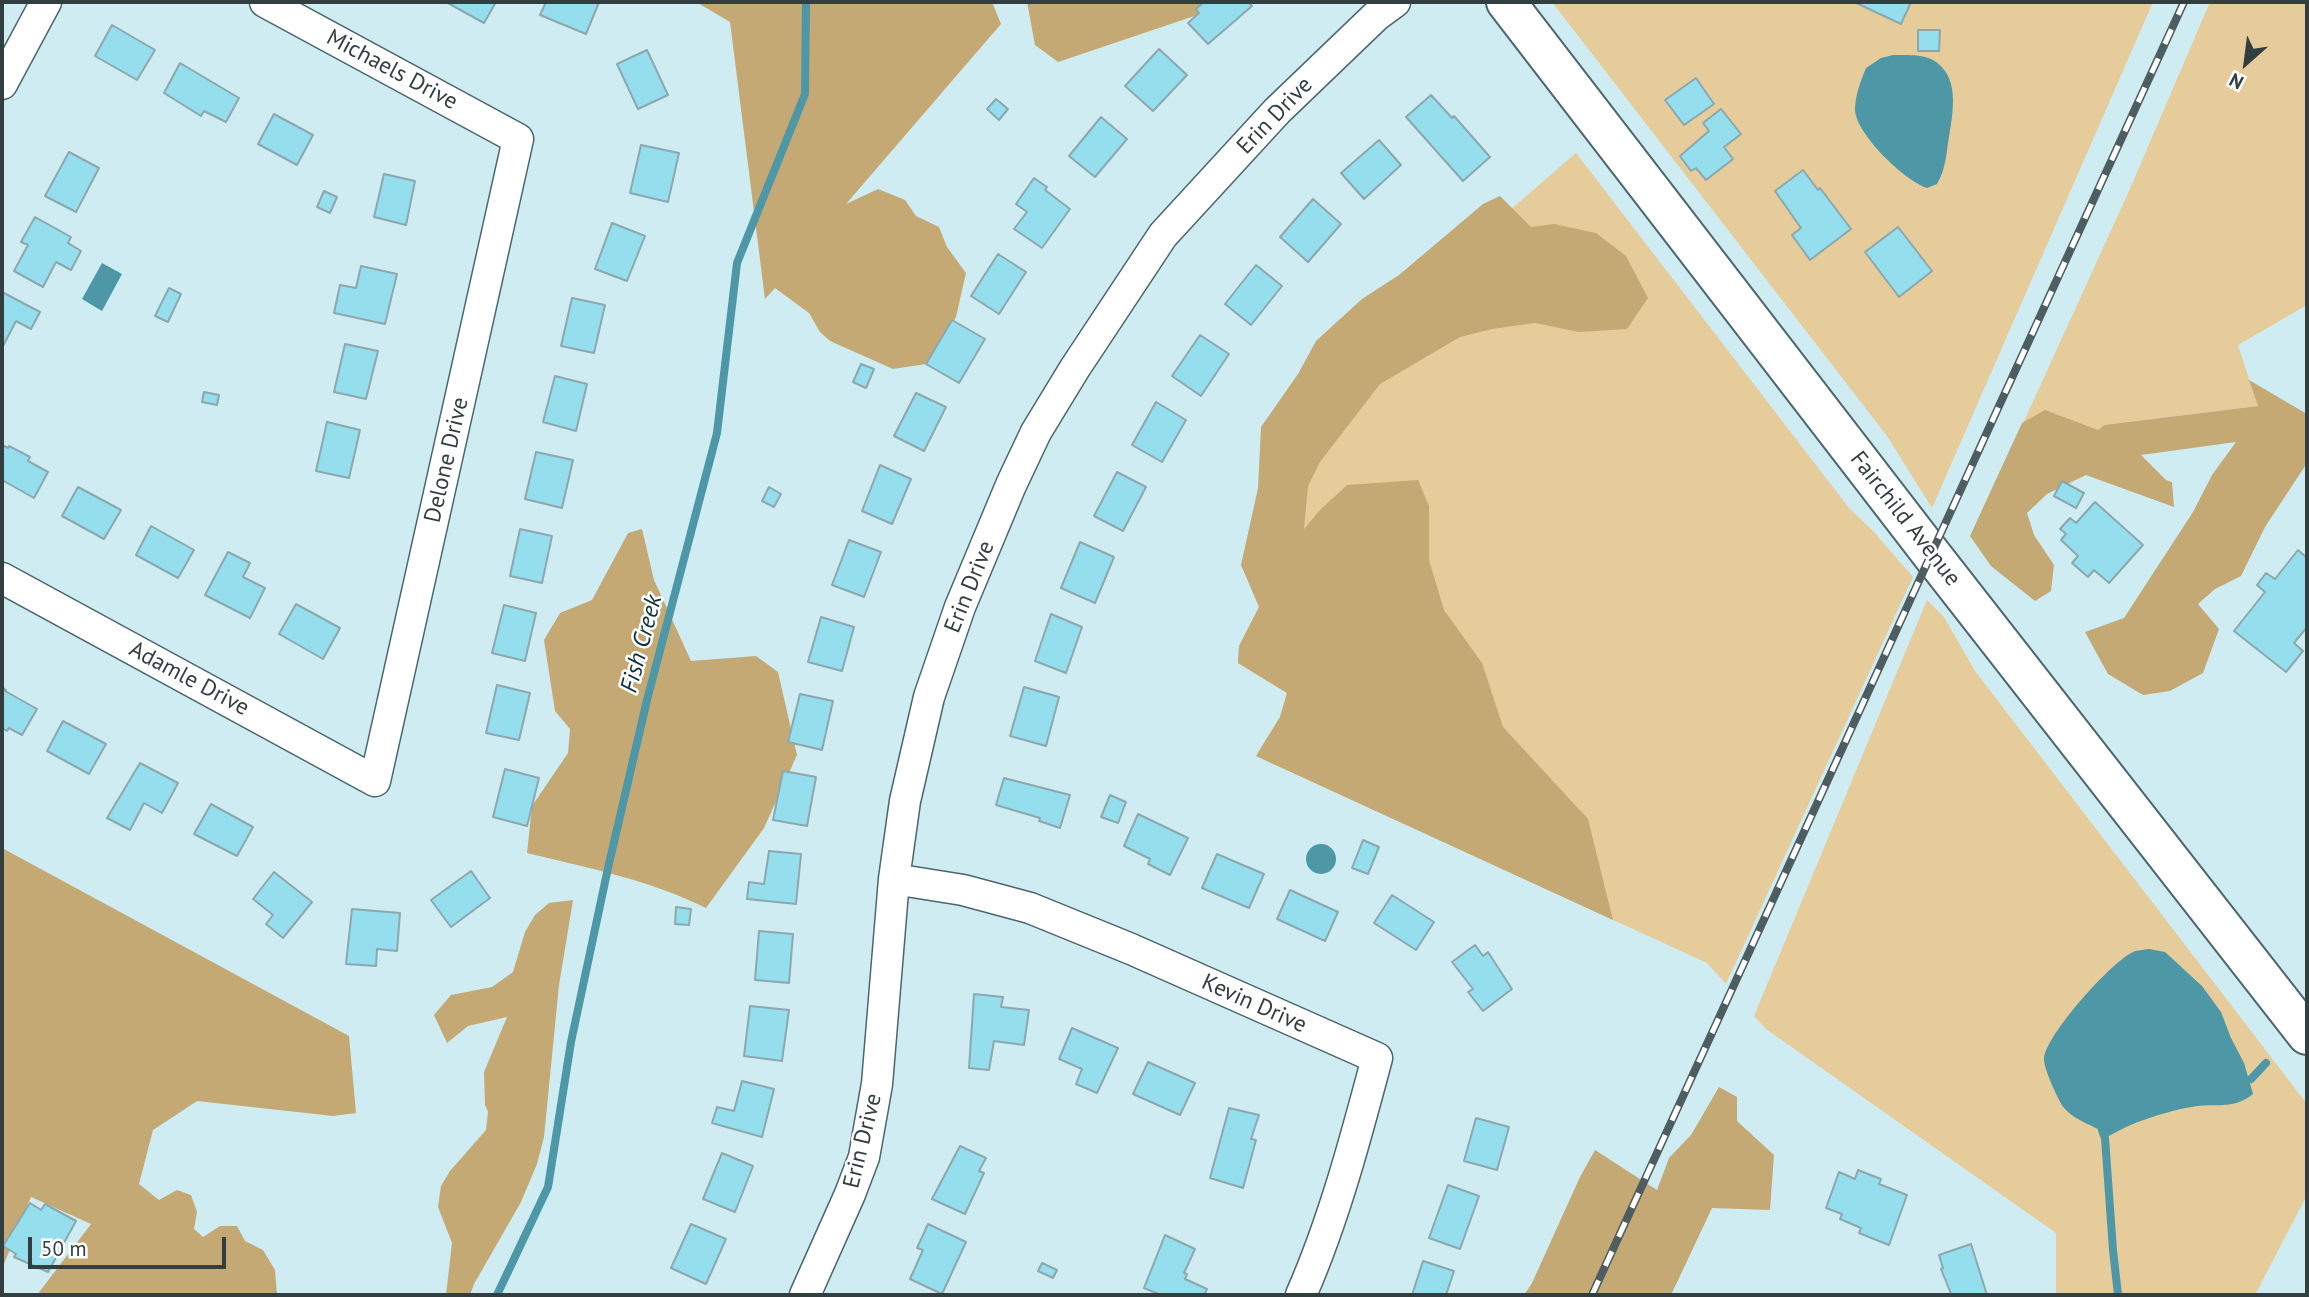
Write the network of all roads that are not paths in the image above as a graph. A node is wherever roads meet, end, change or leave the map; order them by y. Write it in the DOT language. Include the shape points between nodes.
graph roads {
  1 [pos="46,2"];
  2 [pos="265,2"];
  3 [pos="1395,2"];
  4 [pos="1506,2"];
  5 [pos="2,84"];
  6 [pos="519,139"];
  7 [pos="2,578"];
  8 [pos="375,781"];
  9 [pos="894,879"];
  10 [pos="2307,1035"];
  11 [pos="805,1295"];
  12 [pos="1301,1295"];
  1 -- 5 [label="street"];
  2 -- 6 [label="street, Michaels Drive"];
  3 -- 9 [label="street, Erin Drive" via="1277,111 1163,235 1036,432 960,607 930,694 905,801"];
  4 -- 10 [label="main road, Fairchild Avenue"];
  6 -- 8 [label="street, Delone Drive"];
  7 -- 8 [label="street, Adamle Drive"];
  9 -- 11 [label="street, Erin Drive" via="877,1084 864,1157"];
  9 -- 12 [label="street, Kevin Drive" via="963,890 1030,908 1377,1058 1350,1154"];
}
